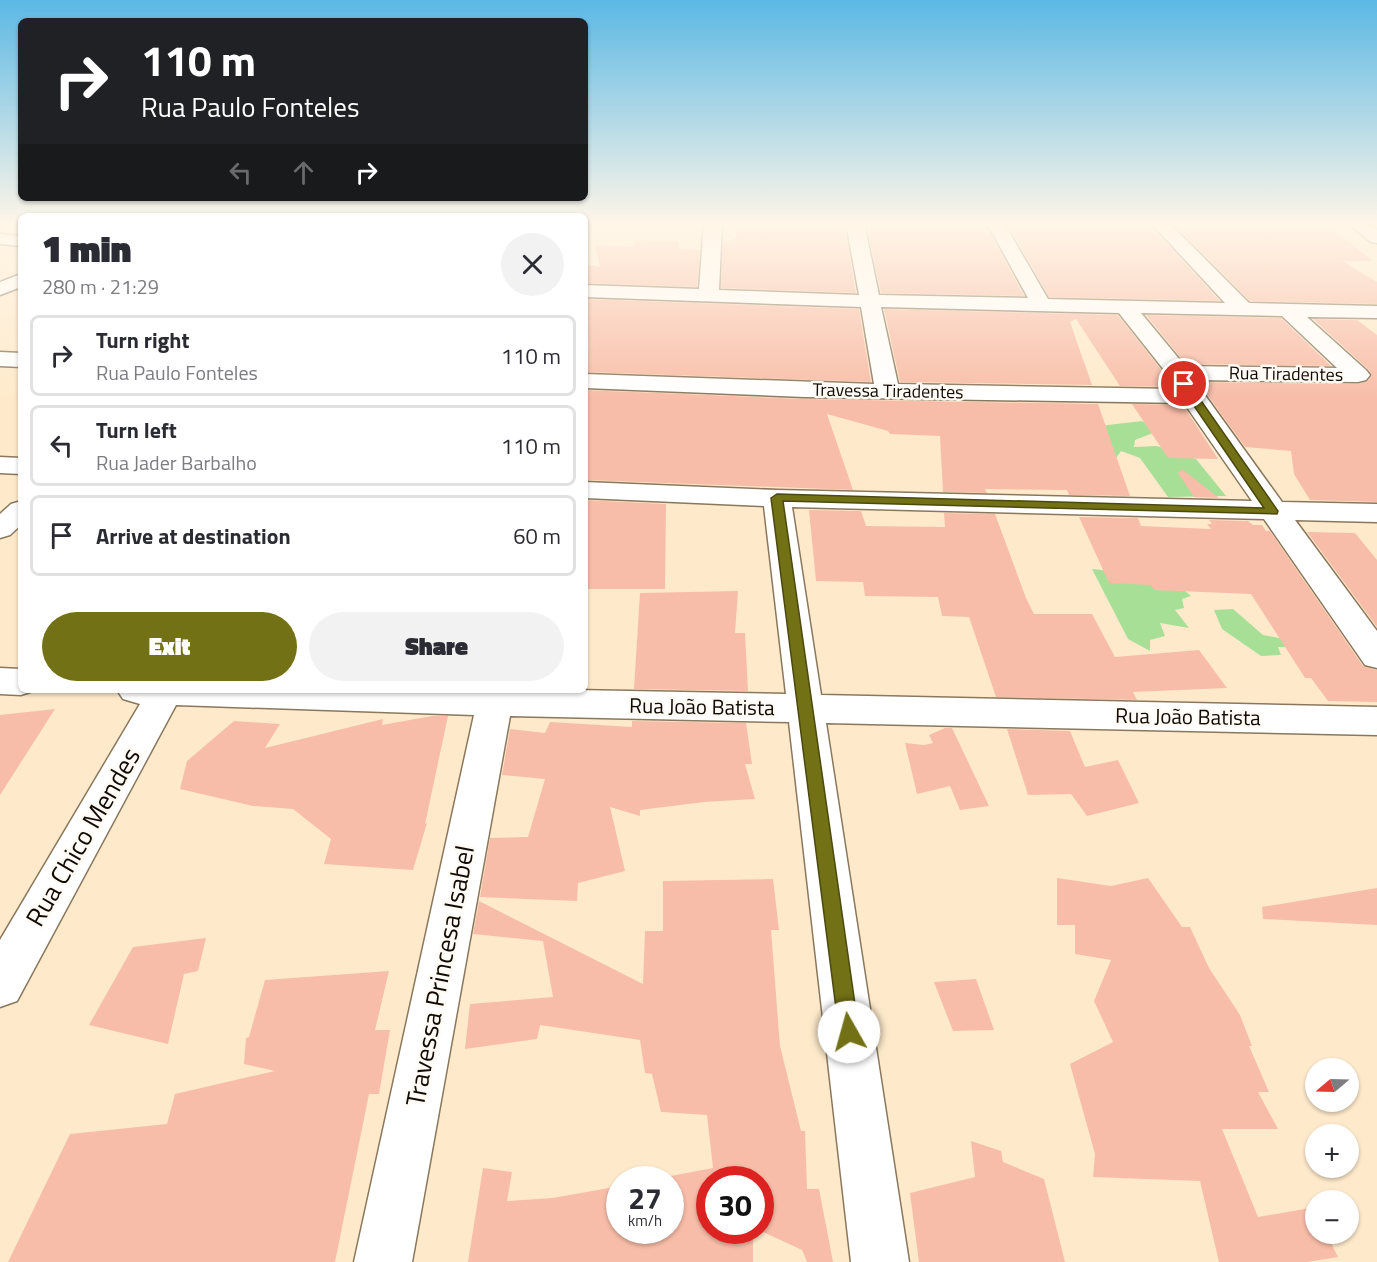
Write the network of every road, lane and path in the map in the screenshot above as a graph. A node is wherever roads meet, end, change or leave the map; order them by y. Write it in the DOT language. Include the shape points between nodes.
graph roads {
  1 [pos="16,282"];
  2 [pos="710,282"];
  3 [pos="866,282"];
  4 [pos="1029,282"];
  5 [pos="1216,282"];
  6 [pos="1,288"];
  7 [pos="588,291"];
  8 [pos="709,294"];
  9 [pos="870,301"];
  10 [pos="1042,305"];
  11 [pos="1125,307"];
  12 [pos="1242,309"];
  13 [pos="1287,310"];
  14 [pos="1377,312"];
  15 [pos="0,359"];
  16 [pos="18,360"];
  17 [pos="588,381"];
  18 [pos="1184,384"];
  19 [pos="887,390"];
  20 [pos="0,465"];
  21 [pos="18,466"];
  22 [pos="588,490"];
  23 [pos="777,498"];
  24 [pos="1272,511"];
  25 [pos="18,513"];
  26 [pos="1377,513"];
  27 [pos="0,529"];
  28 [pos="1377,656"];
  29 [pos="0,681"];
  30 [pos="18,682"];
  31 [pos="155,693"];
  32 [pos="292,693"];
  33 [pos="496,696"];
  34 [pos="806,709"];
  35 [pos="1377,722"];
  36 [pos="0,984"];
  37 [pos="383,1262"];
  38 [pos="880,1262"];
  1 -- 6 [label="street"];
  2 -- 8 [label="street"];
  3 -- 9 [label="street"];
  4 -- 10 [label="street"];
  5 -- 12 [label="street"];
  7 -- 8 [label="street"];
  8 -- 9 [label="street"];
  9 -- 10 [label="street"];
  9 -- 19 [label="street"];
  10 -- 11 [label="street"];
  11 -- 12 [label="street"];
  11 -- 18 [label="street"];
  12 -- 13 [label="street"];
  13 -- 14 [label="street"];
  13 -- 18 [label="street, Rua Tiradentes" via="1358,375"];
  15 -- 16 [label="street"];
  17 -- 19 [label="street, Travessa Tiradentes"];
  18 -- 19 [label="street, Travessa Tiradentes"];
  18 -- 24 [label="street"];
  20 -- 21 [label="street"];
  22 -- 23 [label="street"];
  23 -- 24 [label="street"];
  23 -- 34 [label="street"];
  24 -- 26 [label="street"];
  24 -- 28 [label="street"];
  25 -- 27 [label="street"];
  29 -- 30 [label="street"];
  31 -- 36 [label="street, Rua Chico Mendes"];
  32 -- 33 [label="street, Rua João Batista"];
  33 -- 34 [label="street, Rua João Batista"];
  33 -- 37 [label="street, Travessa Princesa Isabel"];
  34 -- 35 [label="street, Rua João Batista"];
  34 -- 38 [label="street"];
}
